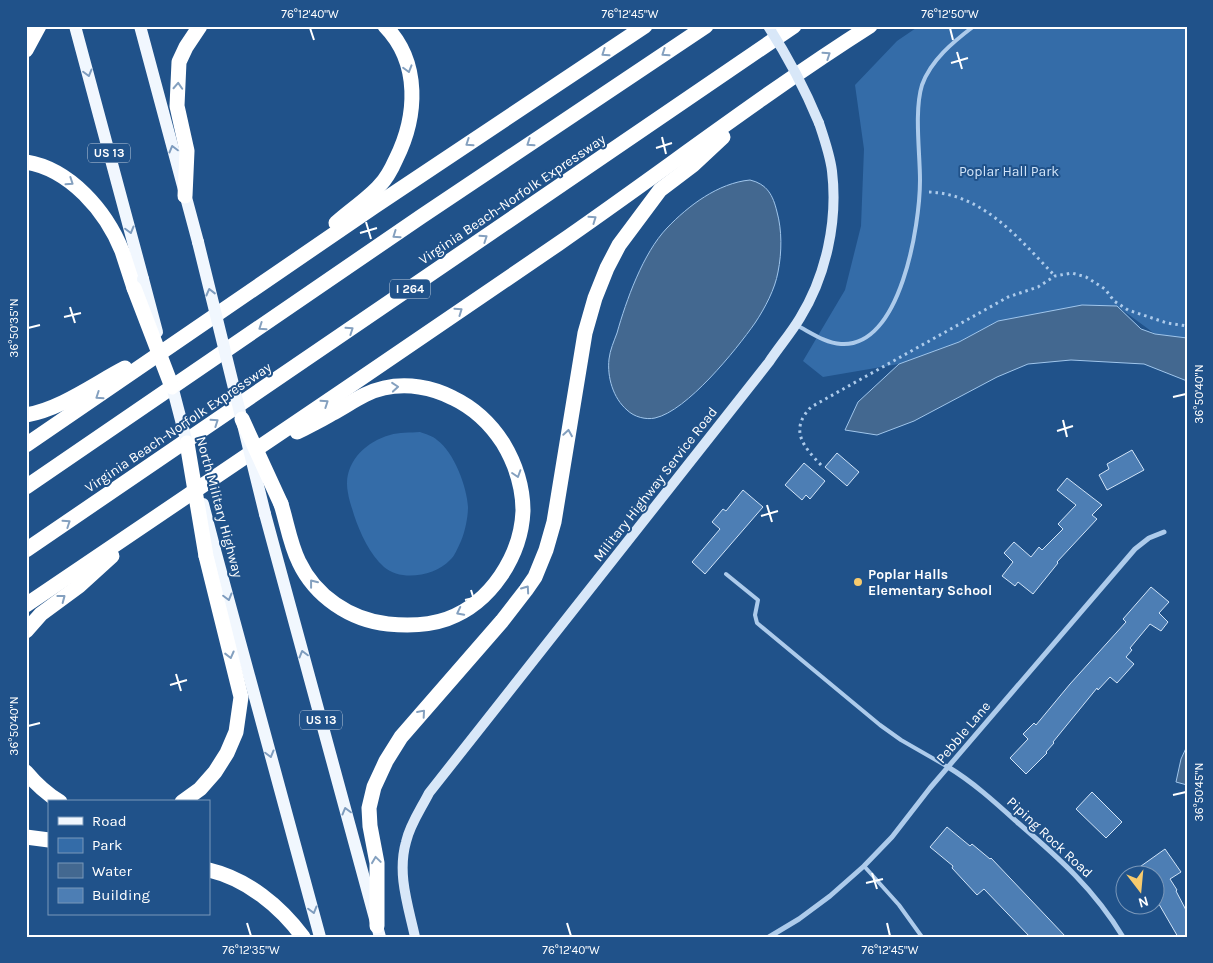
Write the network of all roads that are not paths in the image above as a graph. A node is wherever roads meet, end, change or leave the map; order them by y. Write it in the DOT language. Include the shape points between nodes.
graph roads {
  1 [pos="39,26"];
  2 [pos="75,26"];
  3 [pos="140,26"];
  4 [pos="200,26"];
  5 [pos="385,26"];
  6 [pos="645,26"];
  7 [pos="706,26"];
  8 [pos="768,26"];
  9 [pos="794,26"];
  10 [pos="870,26"];
  11 [pos="974,26"];
  12 [pos="26,50"];
  13 [pos="772,92"];
  14 [pos="26,162"];
  15 [pos="185,196"];
  16 [pos="282,270"];
  17 [pos="138,284"];
  18 [pos="795,325"];
  19 [pos="197,329"];
  20 [pos="172,387"];
  21 [pos="26,415"];
  22 [pos="242,419"];
  23 [pos="187,443"];
  24 [pos="26,445"];
  25 [pos="226,469"];
  26 [pos="26,487"];
  27 [pos="159,515"];
  28 [pos="1164,532"];
  29 [pos="26,550"];
  30 [pos="210,553"];
  31 [pos="726,574"];
  32 [pos="26,605"];
  33 [pos="26,630"];
  34 [pos="948,767"];
  35 [pos="26,772"];
  36 [pos="57,800"];
  37 [pos="185,800"];
  38 [pos="26,837"];
  39 [pos="48,840"];
  40 [pos="864,866"];
  41 [pos="210,870"];
  42 [pos="378,931"];
  43 [pos="303,937"];
  44 [pos="320,937"];
  45 [pos="416,937"];
  46 [pos="769,937"];
  47 [pos="922,937"];
  48 [pos="1123,937"];
  1 -- 12 [label="highway"];
  2 -- 17 [label="main road, US 13, one-way"];
  15 -- 3 [label="main road, US 13, one-way"];
  15 -- 4 [label="highway, one-way" via="188,151 177,106 179,62"];
  5 -- 16 [label="highway, one-way" via="399,46 412,86 412,114 404,144 380,185"];
  6 -- 16 [label="highway, one-way"];
  7 -- 26 [label="highway, one-way"];
  8 -- 18 [label="street, Military Highway Service Road, bridge" via="804,87 819,123 832,170 830,240 823,269"];
  29 -- 9 [label="highway, Virginia Beach-Norfolk Expressway / I 264, one-way"];
  13 -- 10 [label="highway, one-way"];
  11 -- 18 [label="lane" via="940,55 922,86 918,107 918,211 911,253 888,313 877,330 866,338 842,344 829,342"];
  25 -- 13 [label="highway, one-way" via="552,248"];
  42 -- 13 [label="highway, one-way" via="377,863 369,808 374,787 401,737 502,621 534,577 554,522 585,332 594,298 607,268 619,245 660,190"];
  14 -- 17 [label="highway, one-way" via="56,172 92,201"];
  22 -- 15 [label="main road, US 13, one-way, bridge"];
  16 -- 19 [label="highway"];
  17 -- 20 [label="highway, bridge"];
  18 -- 45 [label="street, Military Highway Service Road" via="430,793 414,820 402,868 404,893"];
  19 -- 21 [label="highway" via="64,402"];
  19 -- 24 [label="highway, one-way"];
  20 -- 23 [label="main road, North Military Highway, bridge"];
  25 -- 22 [label="highway, one-way, bridge" via="332,414 362,396 383,388 422,387 443,392 480,415 509,453 521,489 523,510 514,552 495,584 467,609 448,618 407,626 377,623 356,616 324,596 298,561 281,504"];
  42 -- 22 [label="main road, US 13, one-way, bridge"];
  23 -- 30 [label="highway, bridge"];
  25 -- 27 [label="highway"];
  27 -- 32 [label="highway"];
  33 -- 27 [label="highway, one-way"];
  28 -- 34 [label="street, Pebble Lane" via="1135,549"];
  30 -- 37 [label="highway, one-way" via="241,696 236,732 227,753 200,789"];
  30 -- 44 [label="main road, North Military Highway, one-way"];
  31 -- 34 [label="lane" via="758,600 755,615 758,622 880,725"];
  34 -- 40 [label="street, Pebble Lane" via="892,837"];
  34 -- 48 [label="street, Piping Rock Road" via="1058,857 1085,884"];
  35 -- 36 [label="highway"];
  38 -- 39 [label="highway"];
  40 -- 46 [label="street, Pebble Lane" via="830,896"];
  40 -- 47 [label="lane"];
  41 -- 43 [label="highway" via="259,893"];
}
